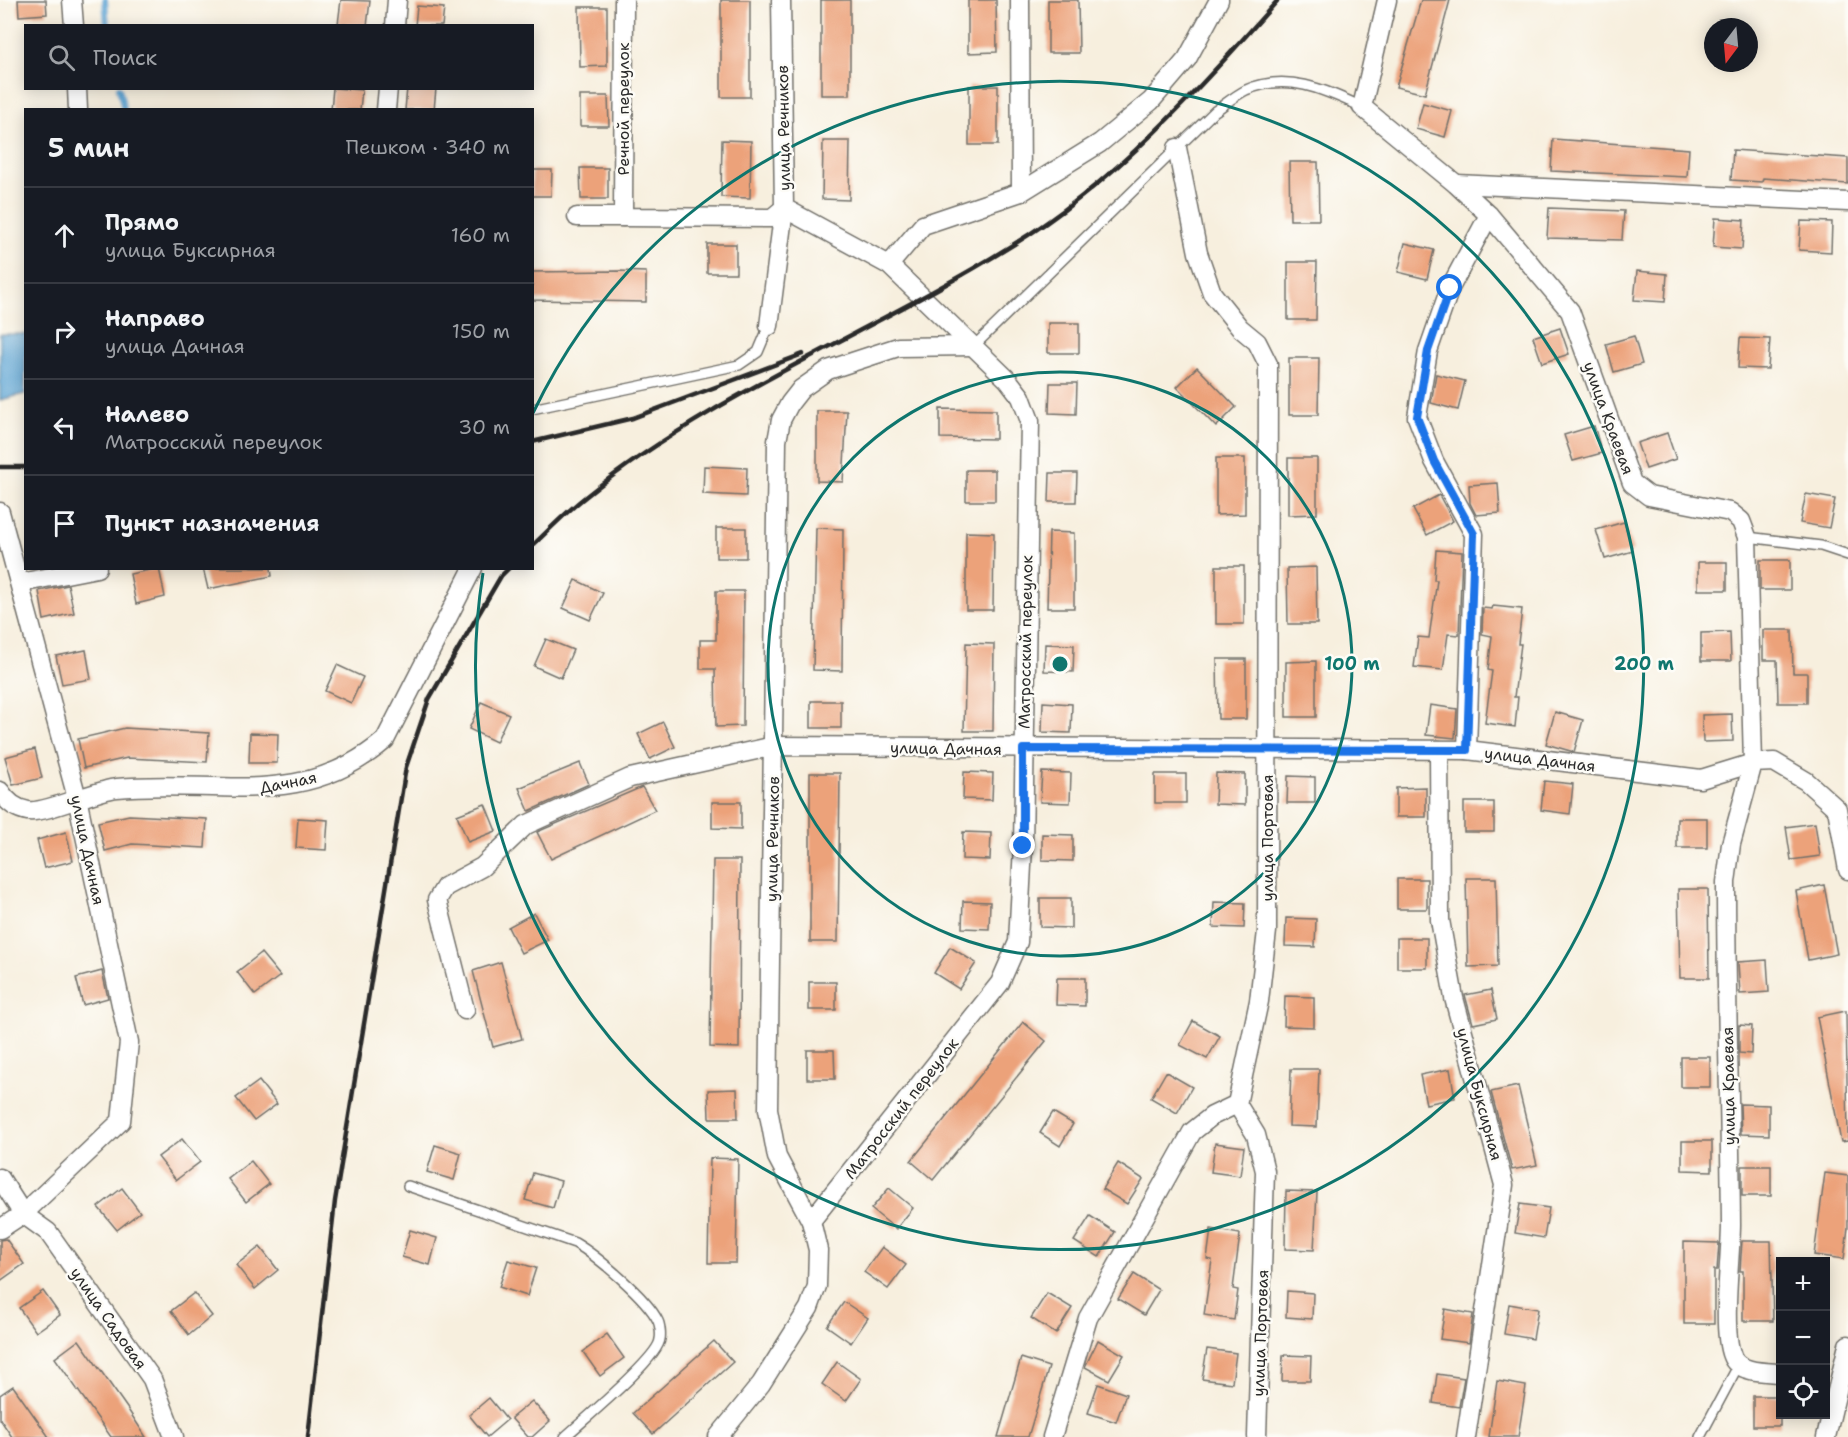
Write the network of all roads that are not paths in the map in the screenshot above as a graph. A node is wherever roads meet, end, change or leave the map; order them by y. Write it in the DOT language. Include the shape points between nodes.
graph roads {
  1 [pos="72,0"];
  2 [pos="397,0"];
  3 [pos="624,0"];
  4 [pos="781,0"];
  5 [pos="1020,0"];
  6 [pos="1219,0"];
  7 [pos="1387,0"];
  8 [pos="74,24"];
  9 [pos="395,24"];
  10 [pos="77,90"];
  11 [pos="388,90"];
  12 [pos="1362,107"];
  13 [pos="78,108"];
  14 [pos="386,108"];
  15 [pos="1177,148"];
  16 [pos="1456,183"];
  17 [pos="1021,192"];
  18 [pos="1848,202"];
  19 [pos="784,208"];
  20 [pos="1489,215"];
  21 [pos="577,216"];
  22 [pos="623,217"];
  23 [pos="889,265"];
  24 [pos="769,326"];
  25 [pos="974,346"];
  26 [pos="534,410"];
  27 [pos="0,512"];
  28 [pos="1747,537"];
  29 [pos="1848,555"];
  30 [pos="87,570"];
  31 [pos="472,570"];
  32 [pos="20,583"];
  33 [pos="774,746"];
  34 [pos="1023,749"];
  35 [pos="1267,750"];
  36 [pos="1439,750"];
  37 [pos="1467,750"];
  38 [pos="1753,763"];
  39 [pos="0,791"];
  40 [pos="77,798"];
  41 [pos="1848,870"];
  42 [pos="465,1010"];
  43 [pos="1237,1104"];
  44 [pos="0,1178"];
  45 [pos="408,1186"];
  46 [pos="22,1214"];
  47 [pos="810,1221"];
  48 [pos="0,1229"];
  49 [pos="1848,1345"];
  50 [pos="1738,1366"];
  51 [pos="1776,1373"];
  52 [pos="1833,1375"];
  53 [pos="174,1437"];
  54 [pos="565,1437"];
  55 [pos="718,1437"];
  56 [pos="1052,1437"];
  57 [pos="1257,1437"];
  58 [pos="1466,1437"];
  59 [pos="1700,1437"];
  60 [pos="1827,1437"];
  1 -- 8 [label="street"];
  2 -- 9 [label="street"];
  3 -- 22 [label="street, Речной переулок"];
  4 -- 19 [label="street, улица Речников"];
  5 -- 17 [label="street"];
  6 -- 17 [label="street" via="1187,59 1151,101 1100,143"];
  7 -- 12 [label="street"];
  10 -- 13 [label="street"];
  11 -- 14 [label="street"];
  12 -- 15 [label="lane" via="1317,86 1282,81 1246,90 1215,111"];
  12 -- 16 [label="street, улица Краевая"];
  15 -- 25 [label="lane"];
  15 -- 35 [label="street, улица Портовая" via="1198,254 1212,293 1240,328 1257,342 1268,364"];
  16 -- 18 [label="street"];
  16 -- 20 [label="street, улица Краевая"];
  17 -- 23 [label="street" via="923,225"];
  19 -- 22 [label="street" via="772,218"];
  19 -- 23 [label="street, улица Речников"];
  19 -- 24 [label="street"];
  20 -- 28 [label="street, улица Краевая" via="1570,311 1632,483 1649,496 1730,512 1741,521"];
  20 -- 37 [label="street" via="1450,288 1428,351 1417,417 1434,461 1474,534"];
  21 -- 22 [label="street"];
  23 -- 25 [label="street, Матросский переулок"];
  24 -- 26 [label="lane" via="758,352 739,365"];
  25 -- 33 [label="street, улица Речников" via="898,347 828,370 801,389 781,420 777,441"];
  25 -- 34 [label="street, Матросский переулок" via="1021,397 1030,421"];
  27 -- 32 [label="street"];
  28 -- 29 [label="lane" via="1821,546"];
  28 -- 38 [label="street, улица Краевая"];
  30 -- 32 [label="street"];
  31 -- 40 [label="street, Дачная" via="385,740 365,758 306,782 260,789 116,788"];
  32 -- 40 [label="street, улица Дачная"];
  33 -- 34 [label="street, улица Дачная"];
  33 -- 42 [label="street, улица Дачная" via="630,778 526,825 482,867 444,887 437,900"];
  33 -- 47 [label="street, улица Речников" via="768,1109 777,1157"];
  34 -- 35 [label="street, улица Дачная"];
  34 -- 47 [label="street, Матросский переулок" via="1018,942 1000,982"];
  35 -- 36 [label="street, улица Дачная"];
  35 -- 43 [label="street, улица Портовая" via="1267,931 1259,1001"];
  36 -- 37 [label="street, улица Дачная"];
  36 -- 58 [label="street, улица Буксирная" via="1440,920 1454,998 1504,1185"];
  37 -- 38 [label="street, улица Дачная" via="1701,779"];
  38 -- 41 [label="street" via="1774,762 1806,781 1837,809"];
  38 -- 50 [label="street, улица Краевая" via="1731,844 1726,882 1731,1227 1728,1337"];
  39 -- 40 [label="street, Дачная" via="9,804 30,812"];
  40 -- 46 [label="street, улица Дачная" via="129,1042 122,1121"];
  43 -- 56 [label="street" via="1212,1116 1192,1132 1088,1318"];
  43 -- 57 [label="street, улица Портовая" via="1256,1135 1265,1171"];
  44 -- 46 [label="street, улица Садовая"];
  45 -- 54 [label="lane" via="574,1243 592,1253 658,1322 661,1341 650,1358"];
  46 -- 48 [label="street"];
  46 -- 53 [label="street, улица Садовая" via="48,1232 152,1379"];
  47 -- 55 [label="street, улица Речников" via="818,1250 817,1286 809,1308 761,1384"];
  49 -- 52 [label="street"];
  50 -- 51 [label="street"];
  50 -- 59 [label="lane"];
  52 -- 60 [label="street"];
}
